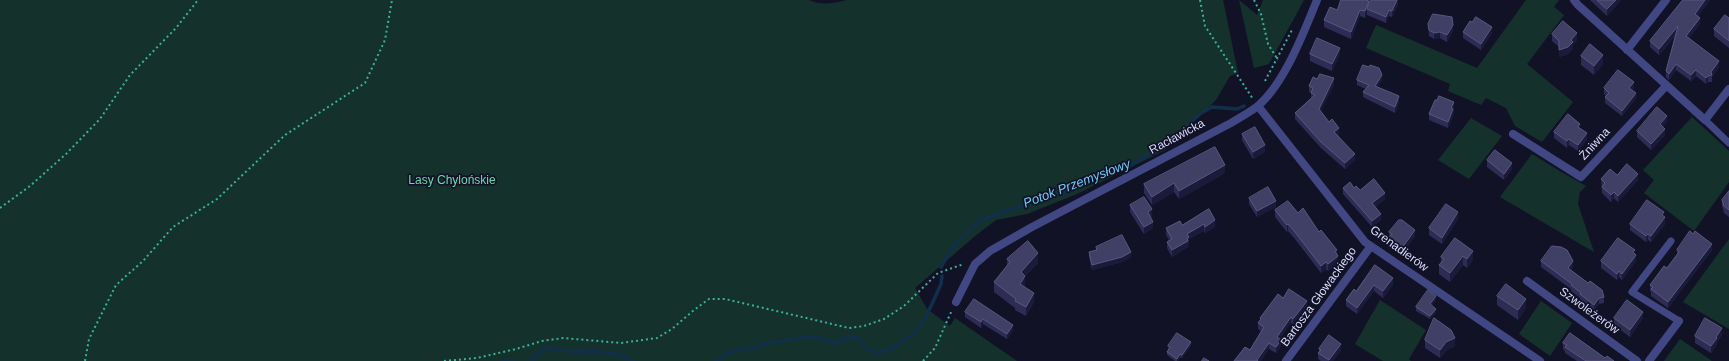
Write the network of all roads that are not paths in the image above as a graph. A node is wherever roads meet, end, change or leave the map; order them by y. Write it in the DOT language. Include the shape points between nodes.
graph roads {
  1 [pos="1317,0"];
  2 [pos="1574,0"];
  3 [pos="1666,0"];
  4 [pos="1628,50"];
  5 [pos="1666,86"];
  6 [pos="1729,89"];
  7 [pos="1258,106"];
  8 [pos="1705,120"];
  9 [pos="1513,134"];
  10 [pos="1729,143"];
  11 [pos="1671,241"];
  12 [pos="1371,246"];
  13 [pos="1527,281"];
  14 [pos="956,302"];
  15 [pos="1679,321"];
  16 [pos="1286,361"];
  17 [pos="1540,361"];
  18 [pos="1636,361"];
  19 [pos="1649,361"];
  1 -- 7 [label="street, Racławicka" via="1285,69 1276,85"];
  2 -- 4 [label="street"];
  3 -- 4 [label="street"];
  4 -- 5 [label="street"];
  5 -- 8 [label="street"];
  5 -- 9 [label="street, Żniwna" via="1581,177"];
  6 -- 8 [label="street"];
  7 -- 12 [label="street, Grenadierów" via="1361,238"];
  7 -- 14 [label="street, Racławicka" via="1231,123 990,251 975,264"];
  8 -- 10 [label="lane"];
  11 -- 15 [label="lane" via="1632,292"];
  12 -- 16 [label="street, Bartosza Głowackiego"];
  12 -- 17 [label="street, Grenadierów"];
  13 -- 18 [label="street, Szwoleżerów"];
  15 -- 19 [label="street"];
}
